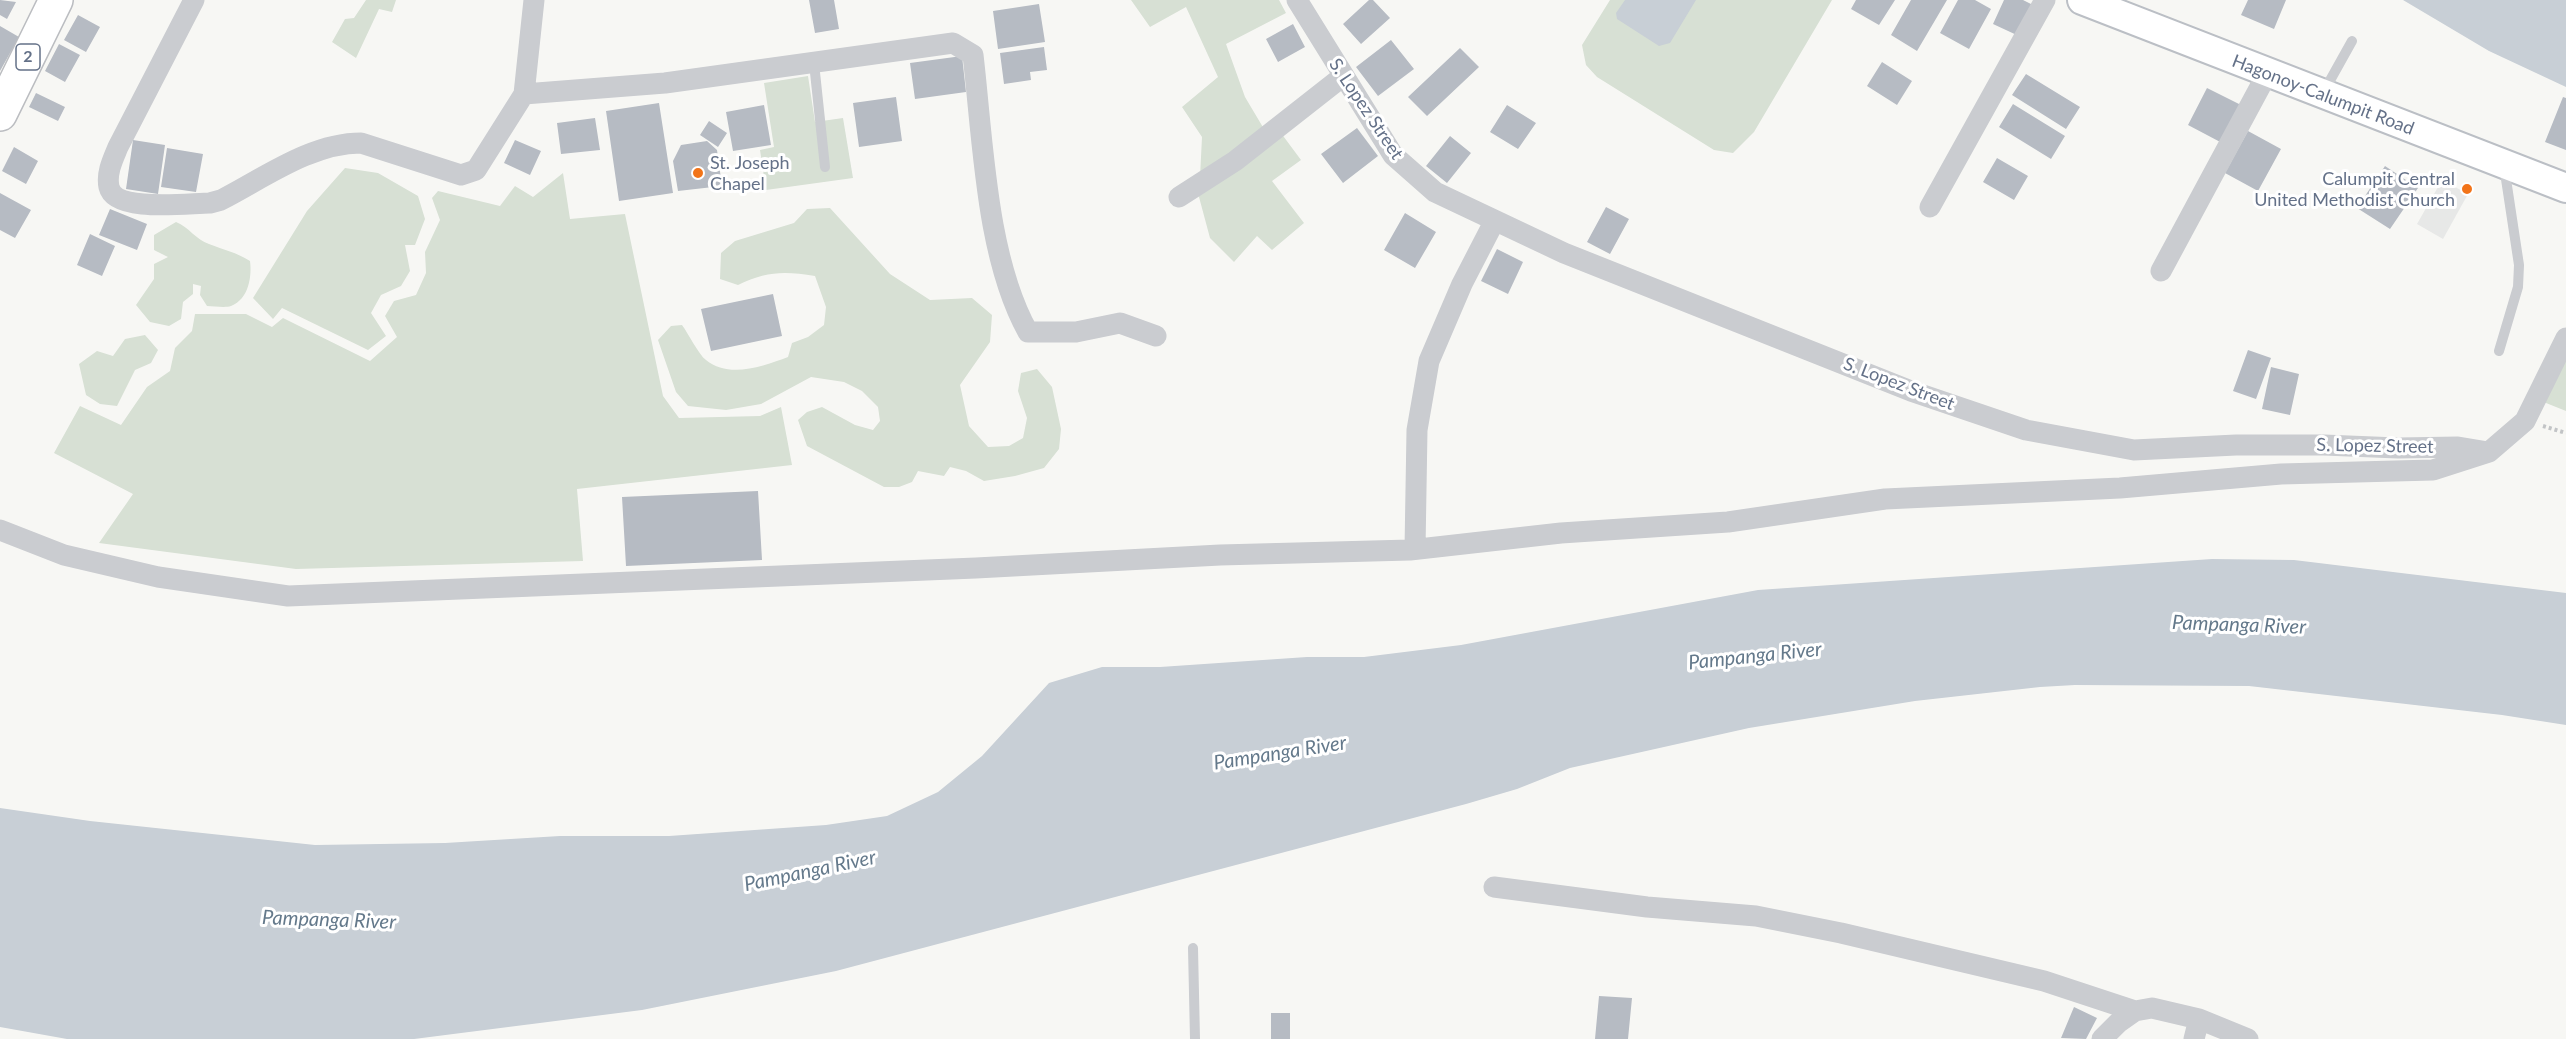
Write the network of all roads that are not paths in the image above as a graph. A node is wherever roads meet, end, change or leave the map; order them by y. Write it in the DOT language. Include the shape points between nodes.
graph roads {
  1 [pos="56,0"];
  2 [pos="194,0"];
  3 [pos="534,0"];
  4 [pos="1297,0"];
  5 [pos="2044,0"];
  6 [pos="2094,2"];
  7 [pos="2352,41"];
  8 [pos="814,63"];
  9 [pos="2267,74"];
  10 [pos="1342,77"];
  11 [pos="524,94"];
  12 [pos="2322,95"];
  13 [pos="0,114"];
  14 [pos="2504,164"];
  15 [pos="825,167"];
  16 [pos="2566,188"];
  17 [pos="1179,197"];
  18 [pos="1930,207"];
  19 [pos="1494,222"];
  20 [pos="2161,271"];
  21 [pos="1156,336"];
  22 [pos="2566,338"];
  23 [pos="2499,351"];
  24 [pos="2489,452"];
  25 [pos="0,530"];
  26 [pos="1415,549"];
  27 [pos="1494,887"];
  28 [pos="1193,948"];
  29 [pos="2135,1011"];
  30 [pos="2197,1029"];
  31 [pos="1195,1039"];
  32 [pos="2102,1039"];
  33 [pos="2248,1039"];
  1 -- 13 [label="highway, 2"];
  2 -- 11 [label="street" via="110,169 110,188 117,199 131,204 221,200 322,148 345,143 361,143 461,175 469,174 476,170"];
  3 -- 11 [label="street"];
  4 -- 10 [label="street, S. Lopez Street"];
  5 -- 18 [label="street"];
  6 -- 9 [label="main road, Hagonoy-Calumpit Road"];
  7 -- 12 [label="lane"];
  8 -- 11 [label="street" via="665,83"];
  8 -- 15 [label="lane"];
  8 -- 21 [label="street" via="954,43 973,55 997,250 1017,313 1028,332 1076,332 1119,323"];
  9 -- 12 [label="main road, Hagonoy-Calumpit Road"];
  9 -- 20 [label="street"];
  10 -- 17 [label="street" via="1235,161"];
  10 -- 19 [label="street, S. Lopez Street" via="1393,155 1435,192"];
  12 -- 14 [label="main road, Hagonoy-Calumpit Road"];
  14 -- 16 [label="main road, Hagonoy-Calumpit Road"];
  14 -- 23 [label="lane" via="2519,266 2518,287"];
  19 -- 24 [label="street, S. Lopez Street" via="1911,391 2026,430 2134,450 2324,444 2458,447"];
  19 -- 26 [label="street" via="1429,362 1417,430"];
  22 -- 24 [label="street" via="2525,421"];
  24 -- 26 [label="street" via="2433,470 2281,474 2120,488 1885,499 1728,522 1561,533"];
  25 -- 26 [label="street" via="64,555 158,577 288,596"];
  27 -- 29 [label="street" via="1647,907 1756,916 2044,981"];
  28 -- 31 [label="lane"];
  29 -- 30 [label="street" via="2152,1008"];
  29 -- 32 [label="street"];
  30 -- 33 [label="street"];
}
